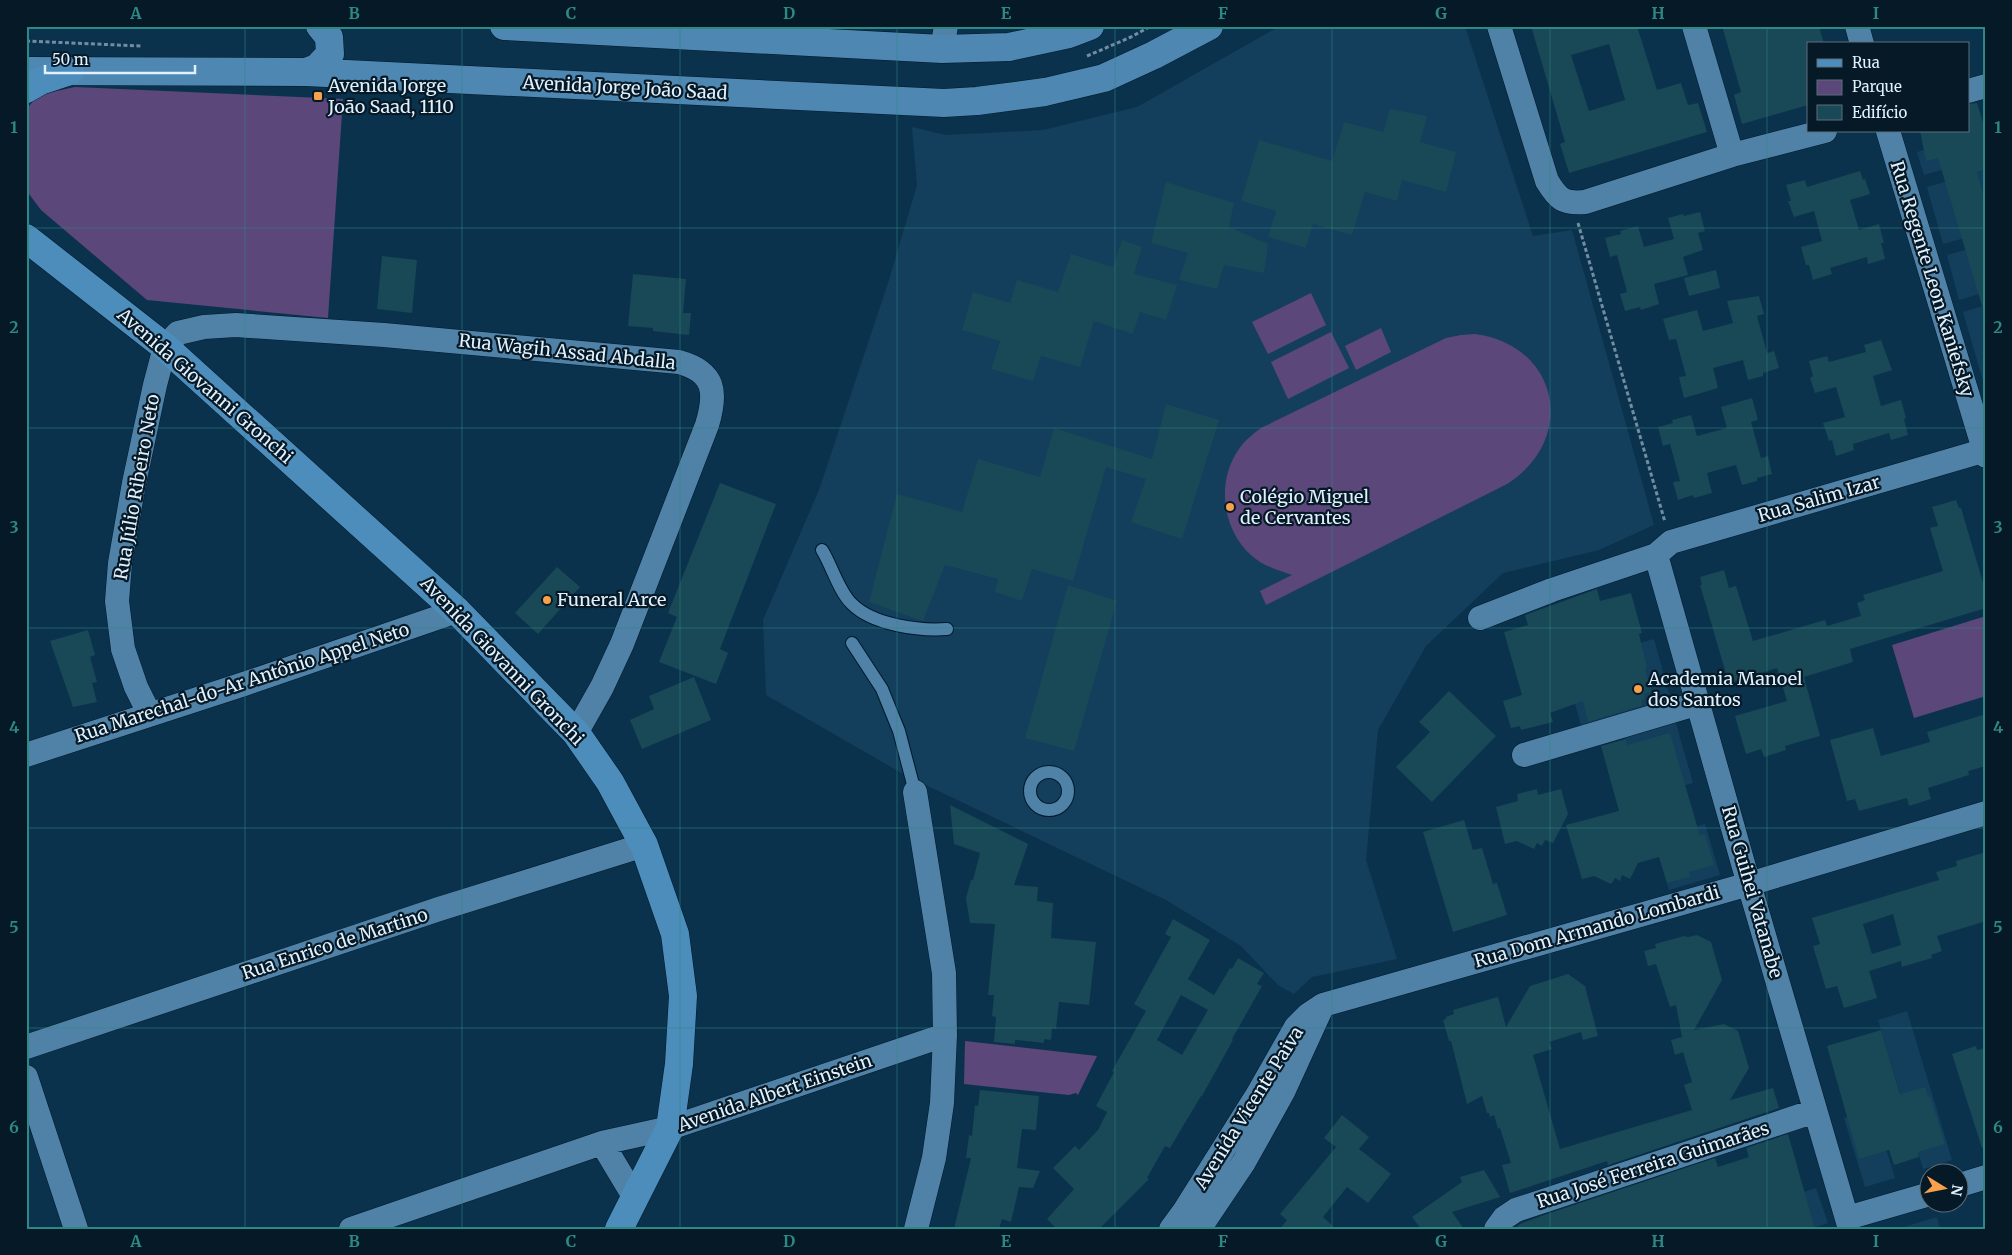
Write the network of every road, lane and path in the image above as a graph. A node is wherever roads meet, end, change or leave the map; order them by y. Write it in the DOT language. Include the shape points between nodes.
graph roads {
  1 [pos="320,26"];
  2 [pos="504,26"];
  3 [pos="1090,26"];
  4 [pos="1209,26"];
  5 [pos="1499,26"];
  6 [pos="1694,26"];
  7 [pos="1857,26"];
  8 [pos="944,37"];
  9 [pos="1861,42"];
  10 [pos="26,71"];
  11 [pos="70,71"];
  12 [pos="306,72"];
  13 [pos="1986,86"];
  14 [pos="26,88"];
  15 [pos="1970,90"];
  16 [pos="1821,132"];
  17 [pos="1888,132"];
  18 [pos="1732,155"];
  19 [pos="1572,203"];
  20 [pos="26,238"];
  21 [pos="165,347"];
  22 [pos="1985,452"];
  23 [pos="1664,548"];
  24 [pos="822,550"];
  25 [pos="457,611"];
  26 [pos="1480,618"];
  27 [pos="947,629"];
  28 [pos="852,643"];
  29 [pos="1699,703"];
  30 [pos="149,714"];
  31 [pos="576,733"];
  32 [pos="1524,754"];
  33 [pos="26,755"];
  34 [pos="915,792"];
  35 [pos="1986,813"];
  36 [pos="644,845"];
  37 [pos="1749,884"];
  38 [pos="1323,1005"];
  39 [pos="945,1035"];
  40 [pos="26,1047"];
  41 [pos="26,1077"];
  42 [pos="1815,1111"];
  43 [pos="670,1128"];
  44 [pos="602,1144"];
  45 [pos="1986,1177"];
  46 [pos="1970,1182"];
  47 [pos="634,1198"];
  48 [pos="1920,1198"];
  49 [pos="1848,1224"];
  50 [pos="76,1229"];
  51 [pos="351,1229"];
  52 [pos="619,1229"];
  53 [pos="916,1229"];
  54 [pos="1171,1229"];
  55 [pos="1199,1229"];
  56 [pos="1496,1229"];
  1 -- 12 [label="main road" via="329,37 330,54 317,68"];
  2 -- 8 [label="main road"];
  3 -- 8 [label="main road" via="1009,47"];
  4 -- 12 [label="main road, Avenida Jorge João Saad" via="1104,78 1045,92 944,103"];
  5 -- 19 [label="street" via="1547,181 1555,195"];
  6 -- 18 [label="street"];
  7 -- 9 [label="street"];
  10 -- 11 [label="main road, Avenida Jorge João Saad"];
  11 -- 12 [label="main road, Avenida Jorge João Saad"];
  11 -- 14 [label="main road"];
  13 -- 15 [label="street"];
  16 -- 18 [label="street"];
  17 -- 22 [label="street, Rua Regente Leon Kaniefsky"];
  18 -- 19 [label="street" via="1585,202"];
  19 -- 23 [label="path"];
  20 -- 21 [label="main road, Avenida Giovanni Gronchi"];
  21 -- 25 [label="main road, Avenida Giovanni Gronchi"];
  21 -- 30 [label="street, Rua Júlio Ribeiro Neto" via="134,483 117,601 123,649"];
  21 -- 31 [label="street, Rua Wagih Assad Abdalla" via="178,333 236,325 679,362 694,366 706,377 712,391 713,406 707,425 622,644"];
  22 -- 23 [label="street, Rua Salim Izar"];
  23 -- 26 [label="street, Rua Salim Izar"];
  23 -- 29 [label="street, Rua Guihei Vatanabe"];
  24 -- 27 [label="lane" via="851,604 865,614 918,630"];
  25 -- 30 [label="street, Rua Marechal-do-Ar Antônio Appel Neto"];
  25 -- 31 [label="main road, Avenida Giovanni Gronchi"];
  28 -- 34 [label="lane" via="882,689 899,731"];
  29 -- 32 [label="street"];
  29 -- 37 [label="street, Rua Guihei Vatanabe"];
  30 -- 33 [label="street, Rua Marechal-do-Ar Antônio Appel Neto"];
  31 -- 36 [label="main road, Avenida Giovanni Gronchi" via="610,782"];
  34 -- 39 [label="street" via="944,972"];
  35 -- 37 [label="street, Rua Dom Armando Lombardi"];
  36 -- 40 [label="street, Rua Enrico de Martino" via="439,909"];
  36 -- 43 [label="main road, Avenida Giovanni Gronchi" via="675,934 683,996 679,1064"];
  37 -- 38 [label="street, Rua Dom Armando Lombardi"];
  37 -- 42 [label="street, Rua Guihei Vatanabe"];
  38 -- 54 [label="street, Avenida Vicente Paiva" via="1296,1027 1253,1102"];
  38 -- 55 [label="street, Avenida Vicente Paiva" via="1284,1092 1244,1162"];
  39 -- 43 [label="street, Avenida Albert Einstein"];
  39 -- 53 [label="street" via="942,1103 934,1158"];
  41 -- 50 [label="street"];
  42 -- 49 [label="street, Rua Guihei Vatanabe"];
  42 -- 56 [label="street, Rua José Ferreira Guimarães" via="1516,1210"];
  43 -- 44 [label="street, Avenida Albert Einstein"];
  43 -- 47 [label="main road, Avenida Giovanni Gronchi"];
  44 -- 47 [label="street"];
  44 -- 51 [label="street, Avenida Albert Einstein"];
  45 -- 46 [label="street"];
  47 -- 52 [label="main road, Avenida Giovanni Gronchi"];
  48 -- 49 [label="street"];
}
